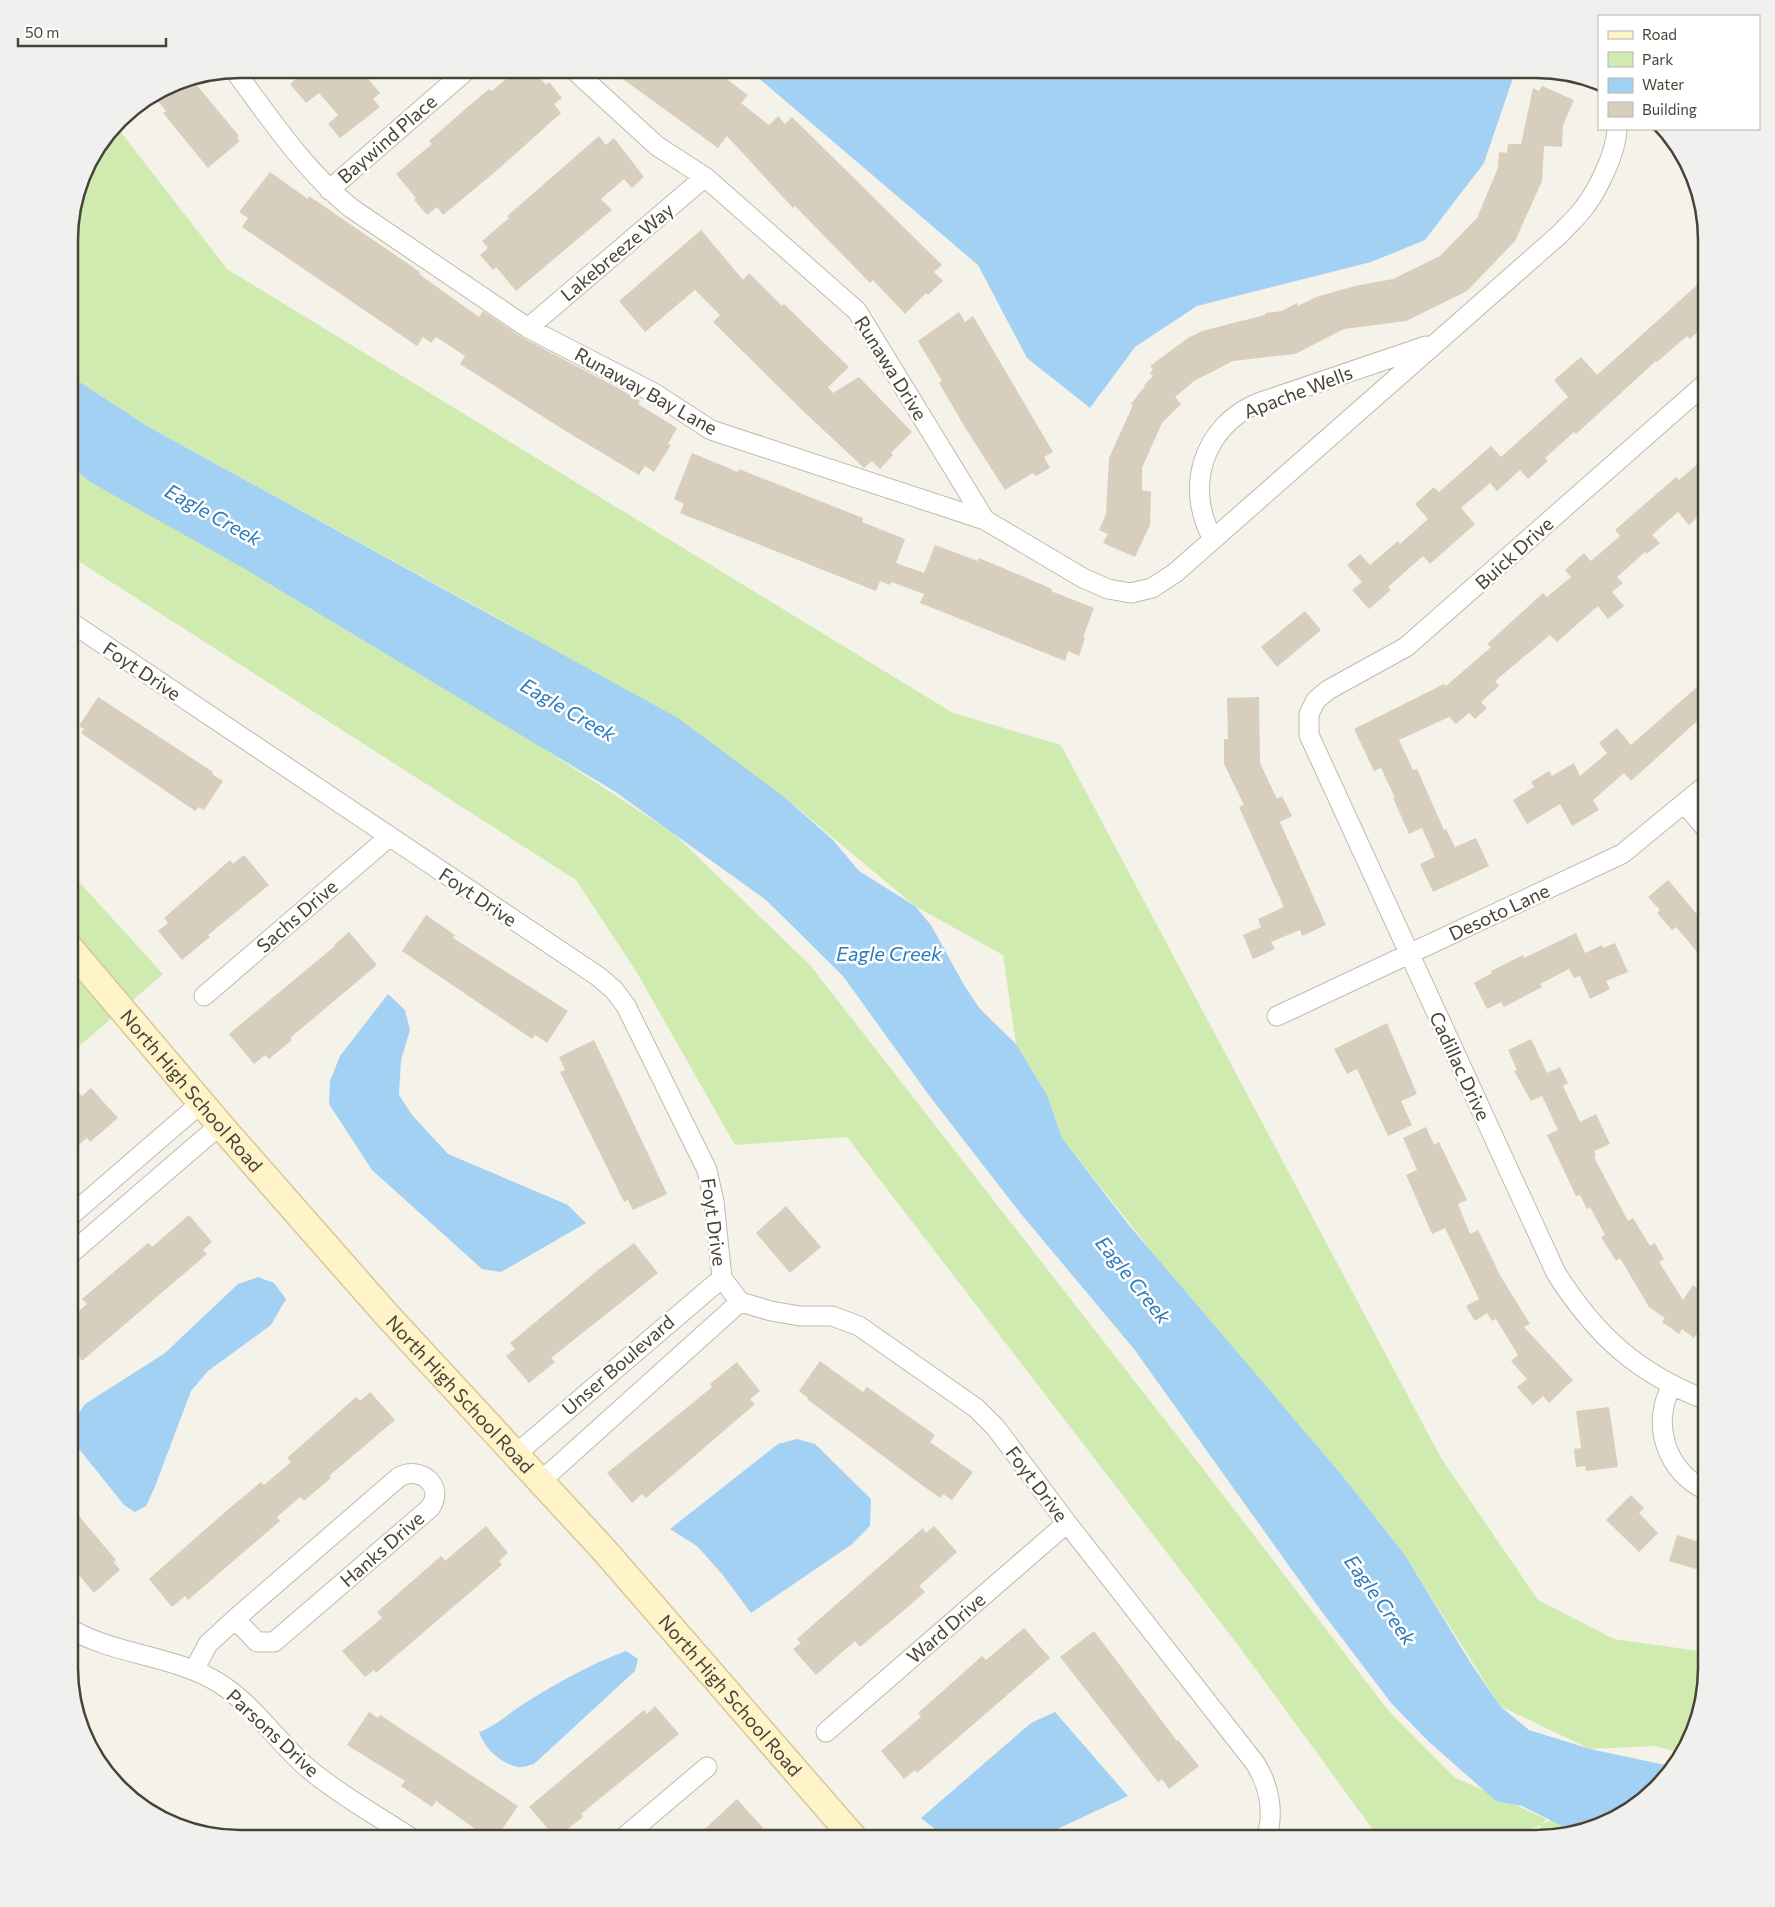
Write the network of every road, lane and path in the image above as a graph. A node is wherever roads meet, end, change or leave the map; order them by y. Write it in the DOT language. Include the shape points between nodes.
graph roads {
  1 [pos="240,78"];
  2 [pos="458,78"];
  3 [pos="583,78"];
  4 [pos="1617,130"];
  5 [pos="705,177"];
  6 [pos="329,190"];
  7 [pos="528,328"];
  8 [pos="1434,343"];
  9 [pos="1698,390"];
  10 [pos="986,520"];
  11 [pos="1212,540"];
  12 [pos="1131,593"];
  13 [pos="78,627"];
  14 [pos="1312,707"];
  15 [pos="1698,792"];
  16 [pos="1685,804"];
  17 [pos="1698,819"];
  18 [pos="389,837"];
  19 [pos="1409,955"];
  20 [pos="78,958"];
  21 [pos="204,996"];
  22 [pos="1277,1016"];
  23 [pos="201,1103"];
  24 [pos="220,1125"];
  25 [pos="78,1209"];
  26 [pos="78,1212"];
  27 [pos="101,1227"];
  28 [pos="78,1247"];
  29 [pos="722,1278"];
  30 [pos="740,1302"];
  31 [pos="1672,1386"];
  32 [pos="1698,1397"];
  33 [pos="516,1454"];
  34 [pos="541,1481"];
  35 [pos="1698,1484"];
  36 [pos="1067,1523"];
  37 [pos="235,1619"];
  38 [pos="78,1632"];
  39 [pos="194,1670"];
  40 [pos="826,1732"];
  41 [pos="707,1767"];
  42 [pos="399,1830"];
  43 [pos="632,1830"];
  44 [pos="847,1830"];
  45 [pos="1268,1830"];
  1 -- 6 [label="street, Runaway Bay Lane"];
  2 -- 6 [label="street, Baywind Place"];
  3 -- 5 [label="street, Runawa Drive" via="657,146"];
  4 -- 8 [label="street, Apache Wells" via="1602,176 1579,215"];
  5 -- 7 [label="street, Lakebreeze Way"];
  5 -- 10 [label="street, Runawa Drive" via="856,311"];
  6 -- 7 [label="street, Runaway Bay Lane"];
  7 -- 10 [label="street, Runaway Bay Lane" via="654,393 711,430"];
  8 -- 11 [label="street, Apache Wells"];
  8 -- 11 [label="street, Apache Wells" via="1258,402 1226,423 1210,444 1199,479 1202,514"];
  9 -- 14 [label="street, Buick Drive" via="1406,647 1328,690"];
  10 -- 12 [label="street, Runaway Bay Lane" via="1083,578 1108,589"];
  11 -- 12 [label="street, Apache Wells" via="1164,582"];
  13 -- 18 [label="street, Foyt Drive"];
  14 -- 19 [label="street, Cadillac Drive" via="1307,721 1308,735"];
  15 -- 16 [label="street, Desoto Lane"];
  16 -- 17 [label="street"];
  16 -- 19 [label="street, Desoto Lane" via="1622,854"];
  18 -- 21 [label="street, Sachs Drive"];
  18 -- 29 [label="street, Foyt Drive" via="599,977 619,995 707,1170 714,1202"];
  19 -- 22 [label="street, Desoto Lane"];
  19 -- 31 [label="street, Cadillac Drive" via="1556,1273 1576,1303 1612,1344"];
  20 -- 23 [label="street, North High School Road"];
  23 -- 24 [label="street, North High School Road"];
  23 -- 25 [label="street"];
  24 -- 27 [label="street"];
  24 -- 33 [label="street, North High School Road" via="386,1314"];
  26 -- 27 [label="street"];
  27 -- 28 [label="street"];
  29 -- 30 [label="street, Foyt Drive"];
  29 -- 33 [label="street, Unser Boulevard"];
  30 -- 34 [label="street, Unser Boulevard"];
  30 -- 36 [label="street, Foyt Drive" via="800,1316 832,1316 860,1326 986,1418"];
  31 -- 32 [label="street, Cadillac Drive"];
  31 -- 35 [label="street" via="1662,1412 1662,1431 1667,1448 1682,1473"];
  33 -- 34 [label="street, North High School Road"];
  34 -- 44 [label="street, North High School Road"];
  36 -- 40 [label="street, Ward Drive"];
  36 -- 45 [label="street, Foyt Drive" via="1255,1763 1269,1798"];
  37 -- 37 [label="street, Hanks Drive" via="399,1477 417,1473 427,1478 433,1488 434,1499 430,1508 274,1642 257,1642"];
  37 -- 39 [label="street, Hanks Drive" via="213,1639"];
  38 -- 39 [label="street, Parsons Drive"];
  39 -- 42 [label="street, Parsons Drive" via="235,1695 321,1778"];
  41 -- 43 [label="street"];
}
